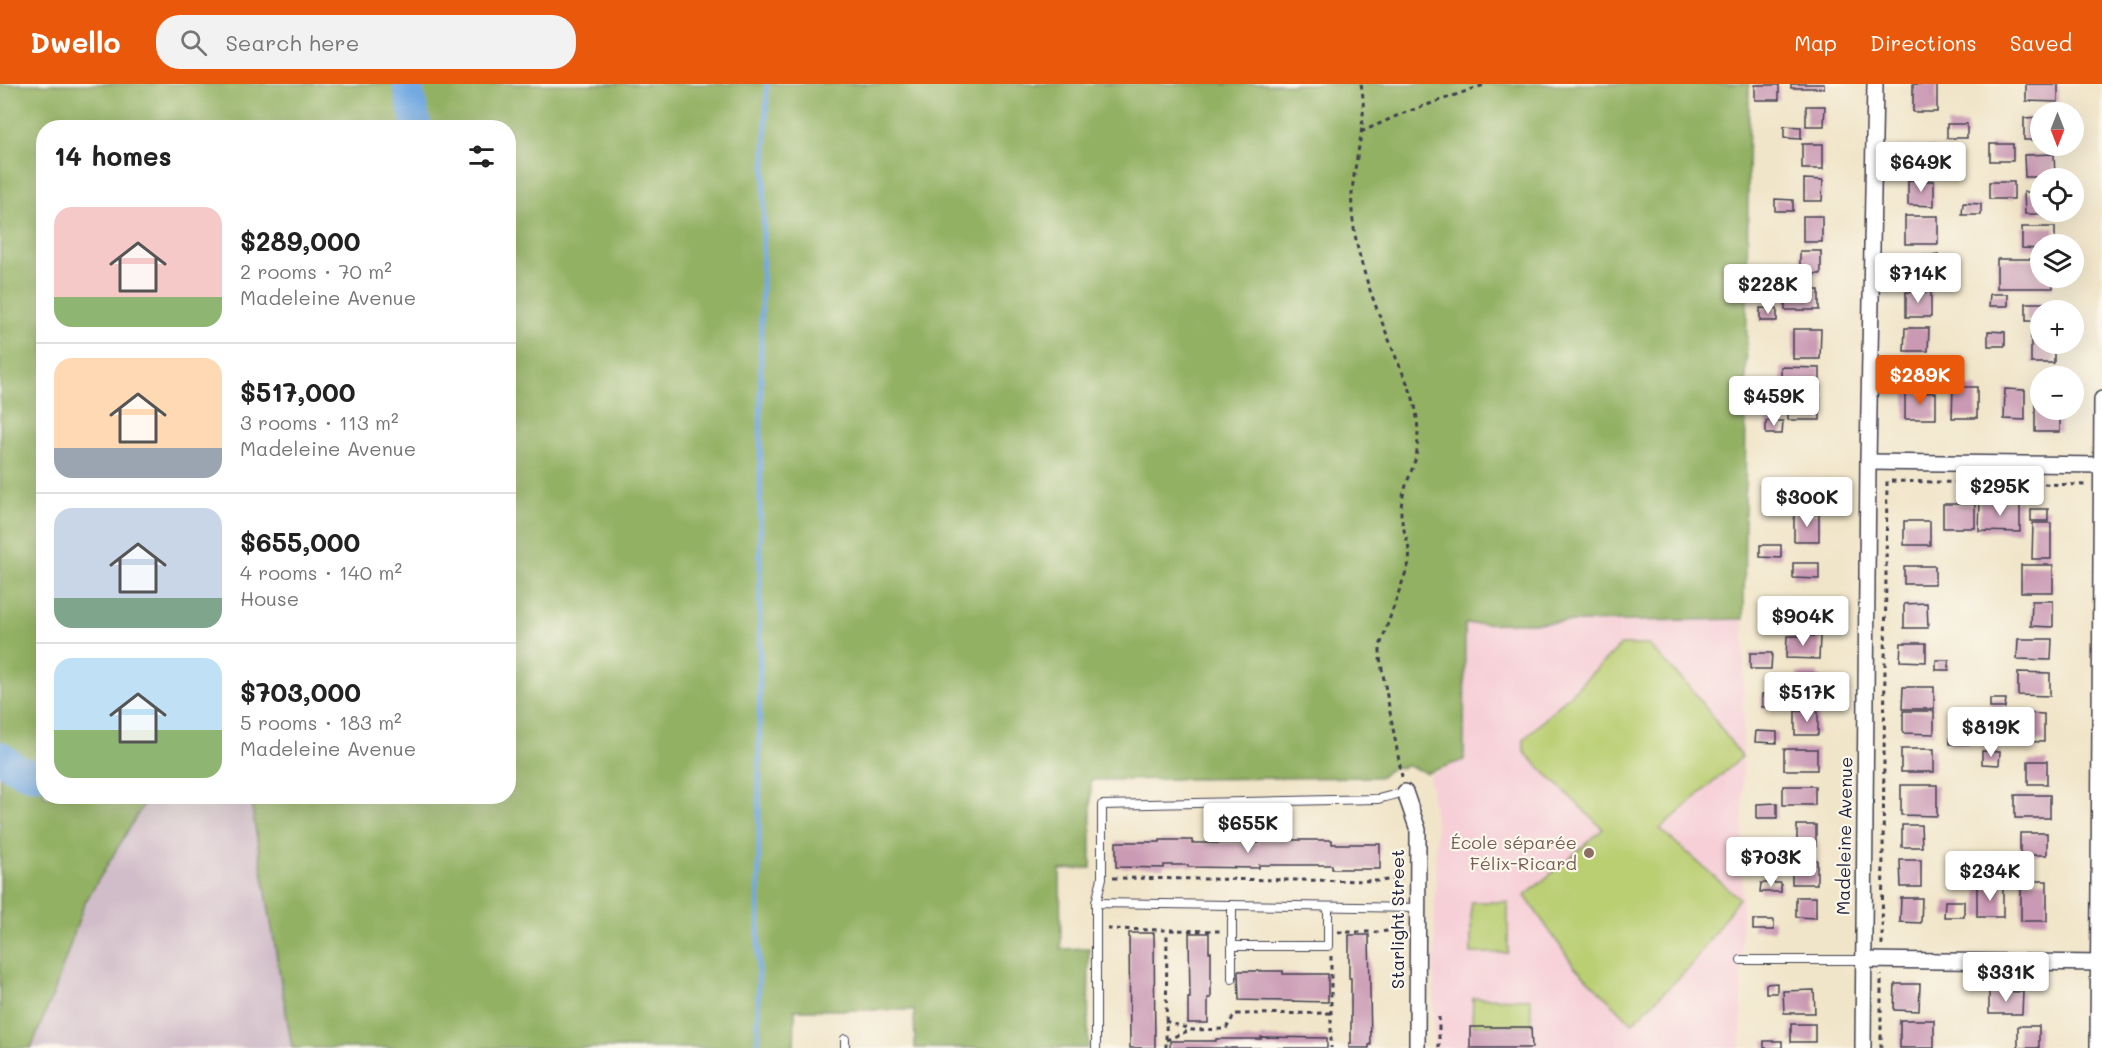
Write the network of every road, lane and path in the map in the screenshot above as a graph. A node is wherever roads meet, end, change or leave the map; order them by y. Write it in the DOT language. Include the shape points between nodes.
graph roads {
  1 [pos="1361,84"];
  2 [pos="1487,84"];
  3 [pos="1875,84"];
  4 [pos="1361,132"];
  5 [pos="2102,399"];
  6 [pos="1868,462"];
  7 [pos="2102,465"];
  8 [pos="2102,485"];
  9 [pos="1405,792"];
  10 [pos="1102,878"];
  11 [pos="1402,878"];
  12 [pos="1096,903"];
  13 [pos="1232,906"];
  14 [pos="1328,907"];
  15 [pos="1418,908"];
  16 [pos="1096,928"];
  17 [pos="1402,929"];
  18 [pos="1167,931"];
  19 [pos="1232,931"];
  20 [pos="1328,932"];
  21 [pos="1232,946"];
  22 [pos="1328,946"];
  23 [pos="1741,960"];
  24 [pos="1863,960"];
  25 [pos="1881,961"];
  26 [pos="2100,963"];
  27 [pos="1232,979"];
  28 [pos="1332,1013"];
  29 [pos="1439,1017"];
  30 [pos="1165,1021"];
  31 [pos="1192,1030"];
  32 [pos="1166,1040"];
  33 [pos="1096,1048"];
  34 [pos="1166,1048"];
  35 [pos="1332,1048"];
  36 [pos="1418,1048"];
  37 [pos="1439,1048"];
  38 [pos="1863,1048"];
  39 [pos="1881,1048"];
  40 [pos="2098,1048"];
  1 -- 4 [label="path"];
  2 -- 4 [label="path"];
  3 -- 6 [label="street, Madeleine Avenue"];
  4 -- 9 [label="path" via="1352,191 1356,238 1368,287 1416,411 1416,455 1402,493 1401,509 1409,563 1380,646"];
  5 -- 7 [label="street"];
  6 -- 7 [label="street"];
  6 -- 24 [label="street, Madeleine Avenue"];
  7 -- 8 [label="street"];
  8 -- 25 [label="path" via="1887,481"];
  8 -- 26 [label="street"];
  9 -- 10 [label="lane" via="1378,800 1102,806"];
  9 -- 15 [label="street, Starlight Street" via="1418,830"];
  10 -- 11 [label="path"];
  10 -- 12 [label="lane"];
  12 -- 13 [label="lane"];
  12 -- 16 [label="lane"];
  13 -- 14 [label="lane"];
  13 -- 19 [label="lane"];
  14 -- 15 [label="lane"];
  14 -- 20 [label="lane"];
  15 -- 36 [label="street, Starlight Street"];
  16 -- 18 [label="path"];
  16 -- 33 [label="lane"];
  17 -- 20 [label="path"];
  18 -- 19 [label="path"];
  18 -- 30 [label="path"];
  19 -- 21 [label="lane"];
  20 -- 22 [label="lane"];
  21 -- 22 [label="lane"];
  21 -- 27 [label="lane"];
  22 -- 28 [label="path"];
  23 -- 24 [label="lane"];
  24 -- 25 [label="street"];
  24 -- 38 [label="street, Madeleine Avenue"];
  25 -- 26 [label="street"];
  25 -- 39 [label="path"];
  26 -- 40 [label="street"];
  28 -- 31 [label="path" via="1235,1014 1226,1029"];
  28 -- 35 [label="path"];
  29 -- 37 [label="path"];
  30 -- 31 [label="path"];
  30 -- 32 [label="path"];
  31 -- 32 [label="path"];
  32 -- 34 [label="path"];
}
